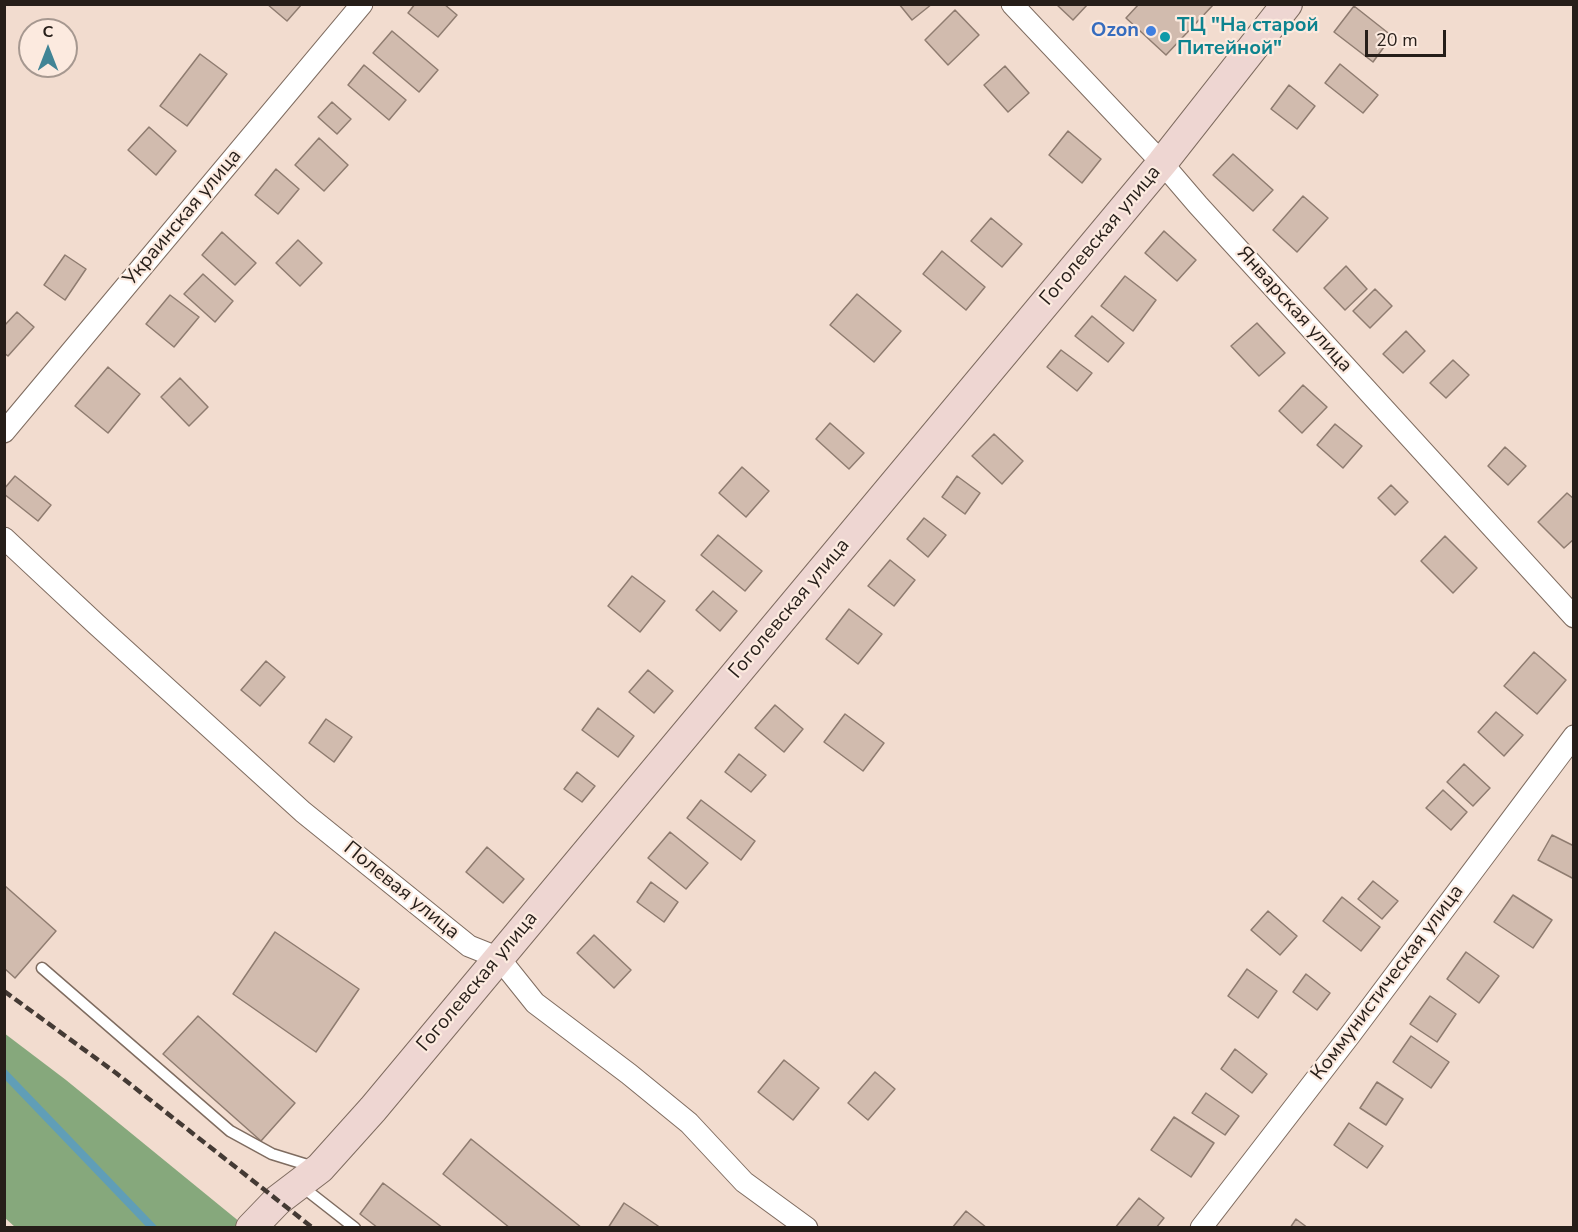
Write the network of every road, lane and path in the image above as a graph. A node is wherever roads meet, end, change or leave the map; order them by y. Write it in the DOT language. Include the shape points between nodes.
graph roads {
  1 [pos="362,4"];
  2 [pos="1012,4"];
  3 [pos="1287,4"];
  4 [pos="1162,163"];
  5 [pos="4,432"];
  6 [pos="4,538"];
  7 [pos="1574,617"];
  8 [pos="1574,736"];
  9 [pos="498,958"];
  10 [pos="42,968"];
  11 [pos="299,1185"];
  12 [pos="251,1227"];
  13 [pos="355,1227"];
  14 [pos="807,1227"];
  15 [pos="1201,1227"];
  1 -- 5 [label="street, Украинская улица"];
  2 -- 4 [label="street, Январская улица"];
  3 -- 4 [label="street, Гоголевская улица"];
  4 -- 7 [label="street, Январская улица"];
  4 -- 9 [label="street, Гоголевская улица"];
  6 -- 9 [label="street, Полевая улица" via="303,812 469,946"];
  8 -- 15 [label="street, Коммунистическая улица"];
  9 -- 11 [label="street, Гоголевская улица" via="373,1109"];
  9 -- 14 [label="street, Полевая улица" via="535,1003 663,1102 744,1182"];
  10 -- 11 [label="lane" via="230,1131 272,1154"];
  11 -- 12 [label="street, Гоголевская улица"];
  11 -- 13 [label="lane"];
}
